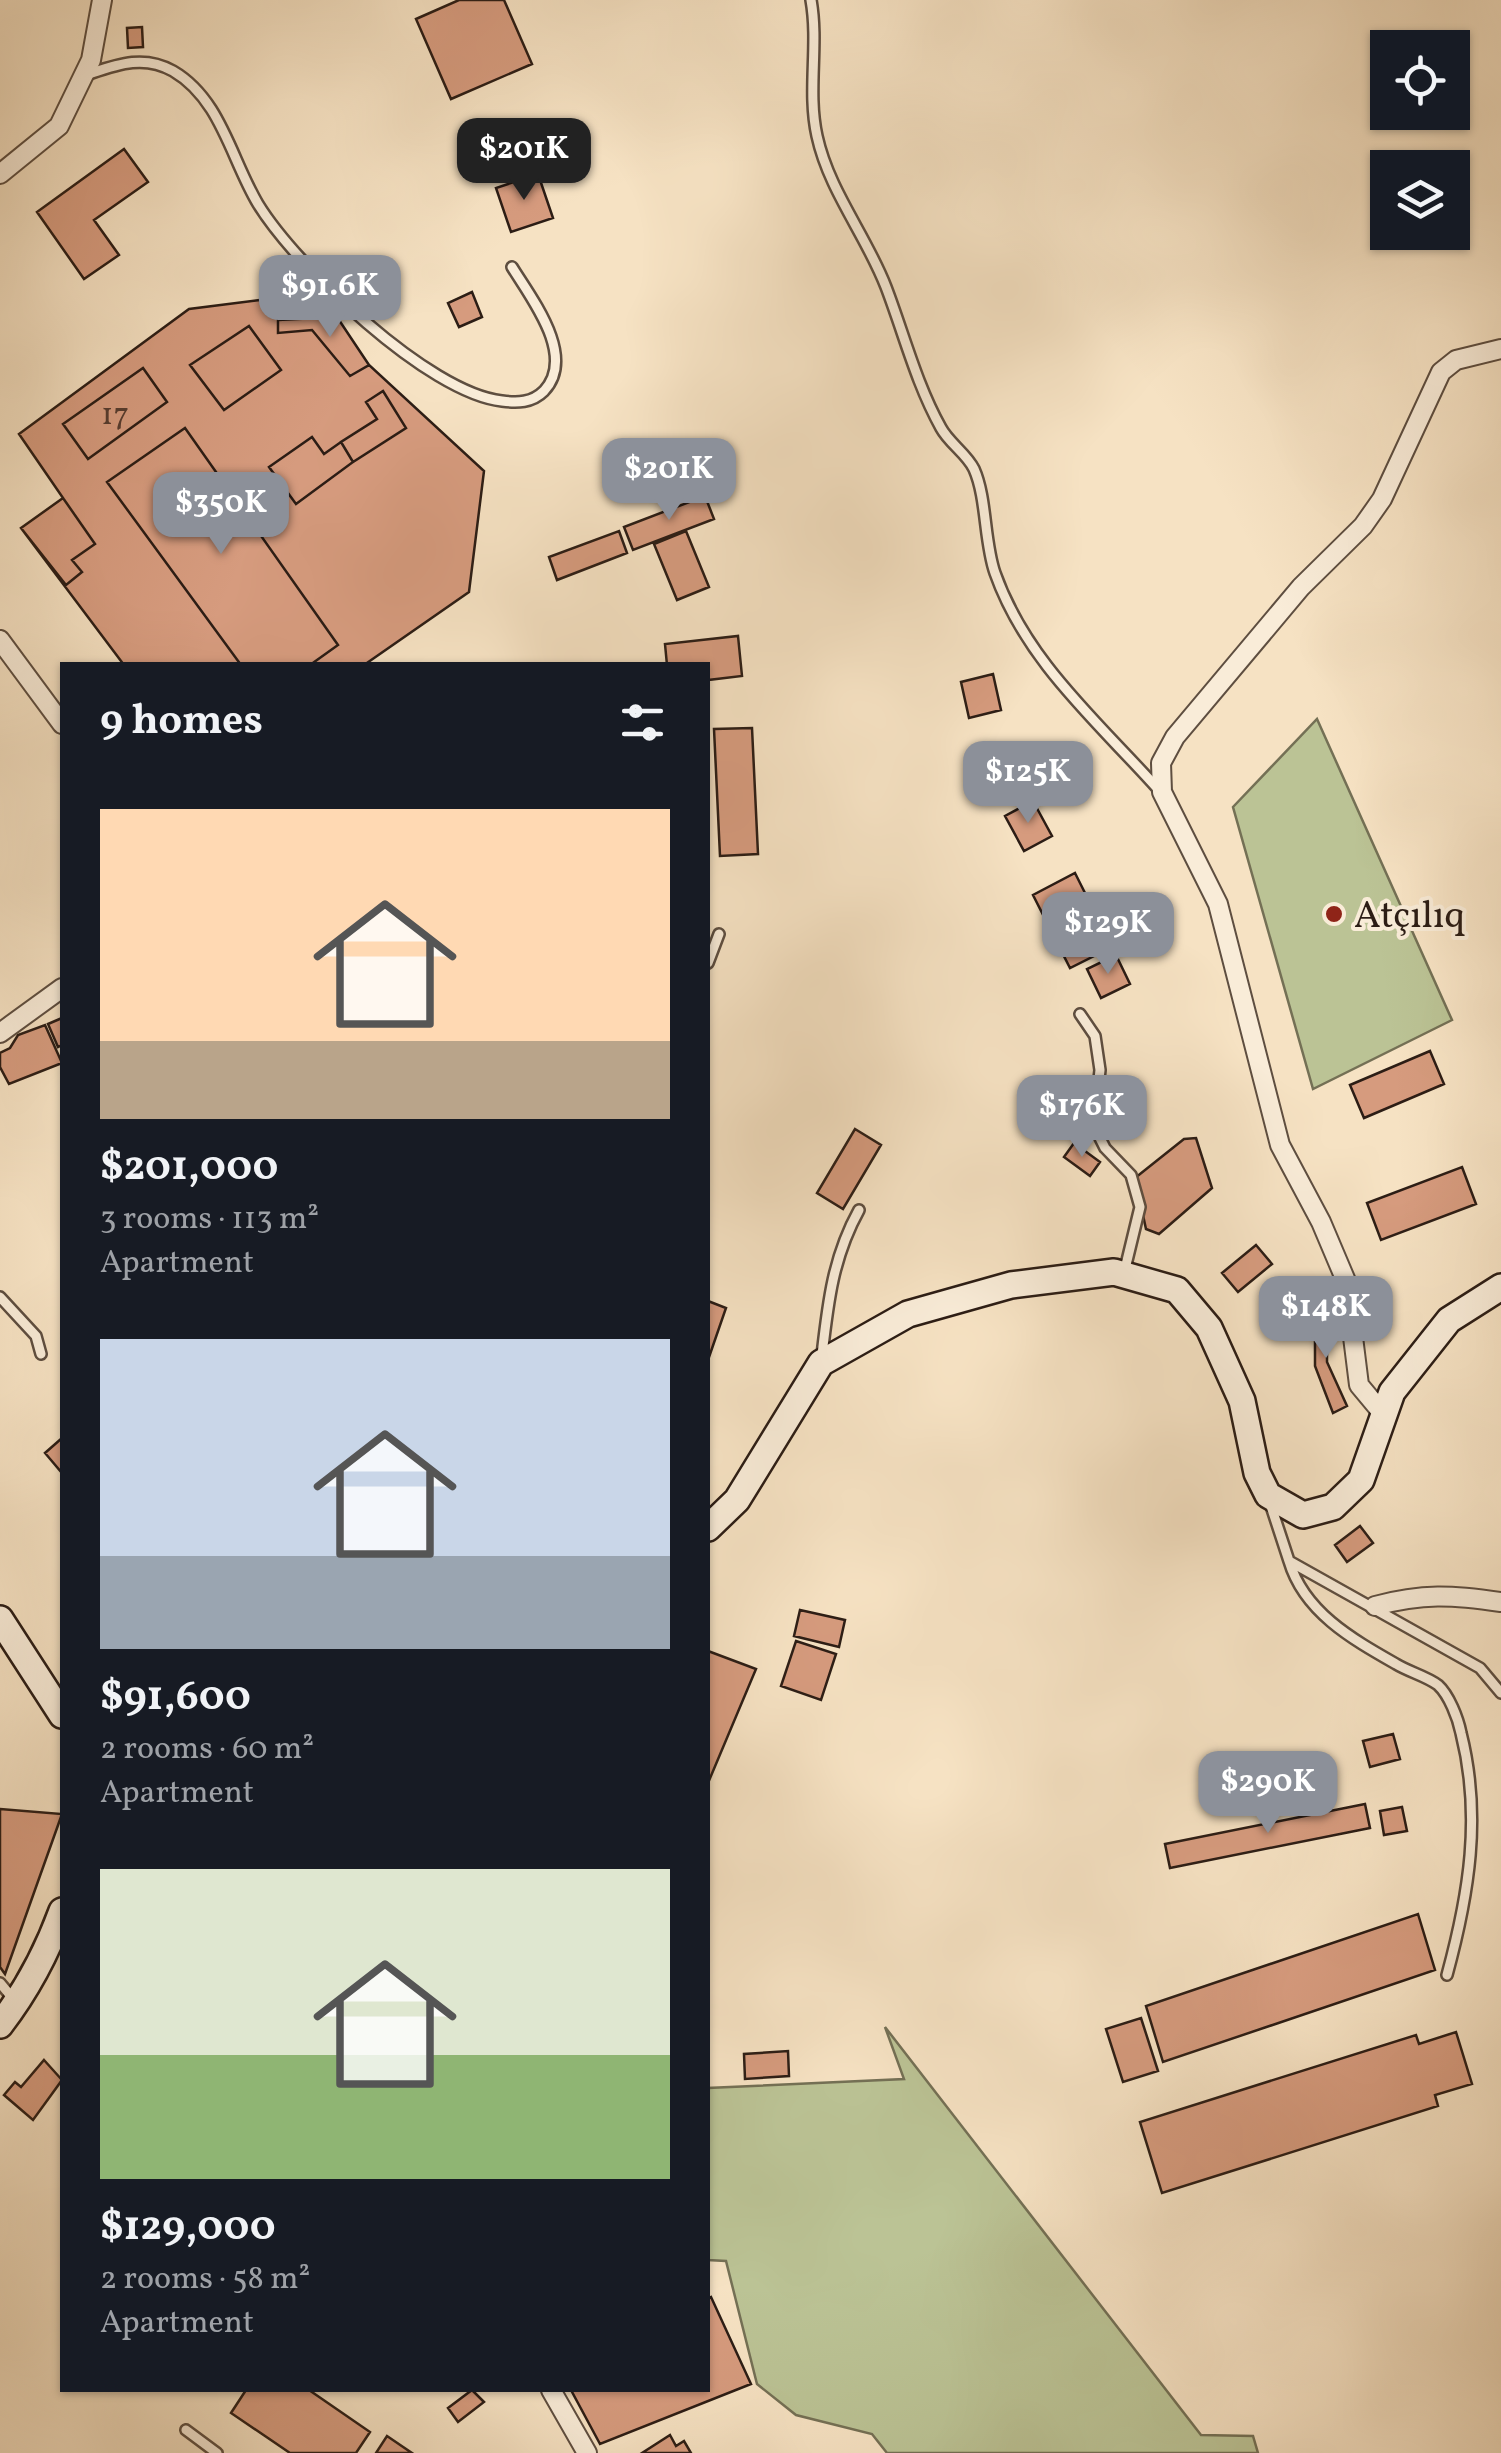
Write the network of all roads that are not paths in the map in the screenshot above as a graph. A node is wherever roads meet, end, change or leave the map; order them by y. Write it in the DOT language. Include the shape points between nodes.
graph roads {
  1 [pos="102,0"];
  2 [pos="811,0"];
  3 [pos="84,76"];
  4 [pos="0,174"];
  5 [pos="512,267"];
  6 [pos="1501,349"];
  7 [pos="0,640"];
  8 [pos="60,721"];
  9 [pos="1162,792"];
  10 [pos="719,934"];
  11 [pos="710,959"];
  12 [pos="60,989"];
  13 [pos="1080,1014"];
  14 [pos="0,1032"];
  15 [pos="859,1210"];
  16 [pos="1124,1275"];
  17 [pos="1501,1287"];
  18 [pos="0,1297"];
  19 [pos="42,1354"];
  20 [pos="821,1363"];
  21 [pos="1384,1415"];
  22 [pos="1268,1495"];
  23 [pos="710,1526"];
  24 [pos="1289,1561"];
  25 [pos="1501,1602"];
  26 [pos="1375,1606"];
  27 [pos="5,1637"];
  28 [pos="1501,1693"];
  29 [pos="60,1712"];
  30 [pos="60,1917"];
  31 [pos="1447,1975"];
  32 [pos="0,1983"];
  33 [pos="17,2004"];
  34 [pos="0,2025"];
  35 [pos="552,2392"];
  36 [pos="186,2430"];
  37 [pos="216,2453"];
  38 [pos="587,2453"];
  1 -- 3 [label="street"];
  2 -- 9 [label="lane" via="812,90 826,170 886,286 903,344 942,430 974,469 994,571 1023,637"];
  3 -- 4 [label="street" via="59,126"];
  3 -- 5 [label="lane" via="128,61 154,63 187,82 213,111 260,207 326,283 424,368 475,396 512,403 528,402 547,388 555,362 546,326"];
  6 -- 9 [label="street" via="1456,360 1441,372 1382,499 1175,736 1161,763"];
  7 -- 8 [label="street"];
  9 -- 21 [label="street" via="1218,904 1280,1145 1346,1280 1359,1385"];
  10 -- 11 [label="lane"];
  12 -- 14 [label="street"];
  13 -- 16 [label="lane" via="1095,1036 1100,1070 1094,1126 1104,1148 1131,1174 1140,1207"];
  15 -- 20 [label="lane" via="830,1278"];
  16 -- 20 [label="street" via="1011,1285 908,1314"];
  16 -- 22 [label="street" via="1176,1290 1209,1328 1242,1401"];
  17 -- 21 [label="street" via="1449,1320 1392,1392"];
  18 -- 19 [label="lane" via="36,1336"];
  20 -- 23 [label="street" via="736,1500"];
  21 -- 22 [label="street" via="1361,1480 1333,1507 1303,1514"];
  22 -- 24 [label="lane"];
  24 -- 26 [label="lane"];
  24 -- 31 [label="lane" via="1310,1605 1440,1686 1458,1719 1472,1774 1474,1837"];
  25 -- 26 [label="street" via="1442,1594"];
  26 -- 28 [label="lane" via="1480,1668"];
  27 -- 29 [label="street"];
  30 -- 33 [label="street"];
  32 -- 33 [label="lane"];
  33 -- 34 [label="street"];
  35 -- 38 [label="street"];
  36 -- 37 [label="lane"];
}
